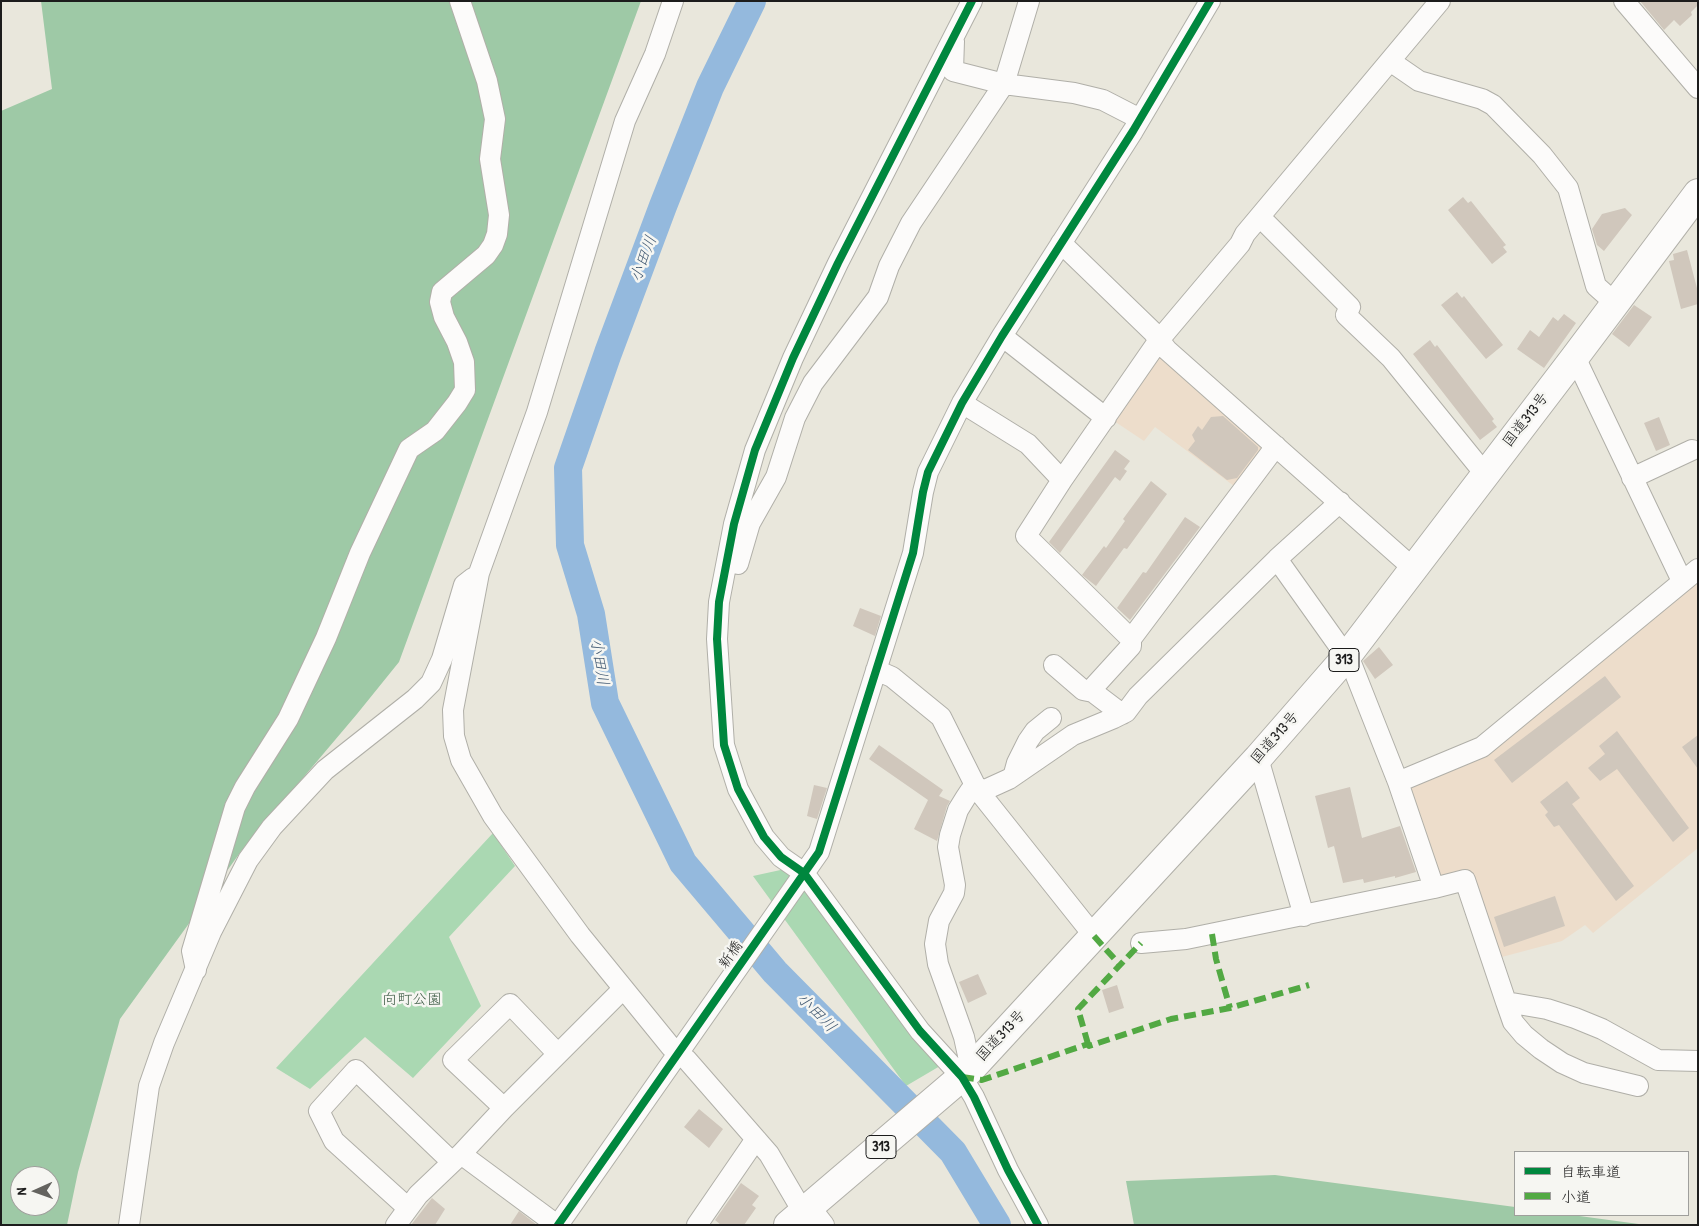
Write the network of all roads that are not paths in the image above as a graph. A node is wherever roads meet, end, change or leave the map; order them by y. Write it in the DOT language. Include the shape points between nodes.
graph roads {
  1 [pos="460,1"];
  2 [pos="672,1"];
  3 [pos="972,1"];
  4 [pos="1029,1"];
  5 [pos="1210,1"];
  6 [pos="1440,1"];
  7 [pos="1626,2"];
  8 [pos="954,36"];
  9 [pos="1390,61"];
  10 [pos="1004,84"];
  11 [pos="1698,88"];
  12 [pos="1140,119"];
  13 [pos="1698,193"];
  14 [pos="1260,217"];
  15 [pos="1061,243"];
  16 [pos="1615,303"];
  17 [pos="1002,336"];
  18 [pos="1159,340"];
  19 [pos="1575,357"];
  20 [pos="962,403"];
  21 [pos="1106,418"];
  22 [pos="1276,446"];
  23 [pos="1692,450"];
  24 [pos="1485,474"];
  25 [pos="1632,478"];
  26 [pos="1062,480"];
  27 [pos="1340,502"];
  28 [pos="1277,559"];
  29 [pos="1413,568"];
  30 [pos="479,573"];
  31 [pos="1690,575"];
  32 [pos="719,602"];
  33 [pos="1132,639"];
  34 [pos="1347,656"];
  35 [pos="1054,664"];
  36 [pos="876,670"];
  37 [pos="1090,691"];
  38 [pos="1122,714"];
  39 [pos="1051,718"];
  40 [pos="1258,758"];
  41 [pos="1014,774"];
  42 [pos="1398,782"];
  43 [pos="977,789"];
  44 [pos="801,877"];
  45 [pos="1434,888"];
  46 [pos="1304,916"];
  47 [pos="1094,936"];
  48 [pos="1141,943"];
  49 [pos="196,970"];
  50 [pos="623,989"];
  51 [pos="1506,1002"];
  52 [pos="682,1049"];
  53 [pos="558,1054"];
  54 [pos="1698,1061"];
  55 [pos="960,1079"];
  56 [pos="1638,1086"];
  57 [pos="504,1108"];
  58 [pos="756,1139"];
  59 [pos="457,1158"];
  60 [pos="408,1208"];
  61 [pos="808,1214"];
  62 [pos="129,1225"];
  63 [pos="396,1225"];
  64 [pos="558,1225"];
  65 [pos="697,1225"];
  66 [pos="1038,1225"];
  1 -- 49 [label="street" via="487,81 495,118 490,159 499,215 493,246 442,292 440,302 464,362 465,390 434,431 409,449 288,719 235,807 193,944"];
  2 -- 30 [label="street" via="655,54 625,121 537,412"];
  3 -- 8 [label="street"];
  4 -- 10 [label="street"];
  5 -- 12 [label="street, 新橋"];
  6 -- 9 [label="street"];
  7 -- 11 [label="street"];
  8 -- 10 [label="street" via="953,71"];
  8 -- 32 [label="street" via="793,358 755,450 734,524"];
  9 -- 14 [label="street"];
  9 -- 16 [label="street" via="1419,81 1482,99 1542,155 1568,188 1596,286"];
  10 -- 12 [label="street" via="1093,97"];
  10 -- 32 [label="street" via="911,223 889,266 878,297 813,383 795,418 776,477 750,523 738,565"];
  12 -- 15 [label="street, 新橋"];
  13 -- 16 [label="highway, 国道313号 / 313"];
  14 -- 18 [label="street"];
  14 -- 24 [label="street" via="1350,306 1346,315 1391,358"];
  15 -- 17 [label="street, 新橋"];
  15 -- 18 [label="street"];
  16 -- 19 [label="highway, 国道313号 / 313"];
  17 -- 20 [label="street, 新橋"];
  17 -- 21 [label="street"];
  18 -- 21 [label="street"];
  18 -- 22 [label="street"];
  19 -- 24 [label="highway, 国道313号 / 313"];
  19 -- 25 [label="street"];
  20 -- 26 [label="street" via="1028,444"];
  20 -- 36 [label="street, 新橋" via="928,472 913,553"];
  21 -- 26 [label="street"];
  22 -- 27 [label="street"];
  22 -- 33 [label="street"];
  23 -- 25 [label="street"];
  24 -- 29 [label="highway, 国道313号 / 313"];
  25 -- 31 [label="street"];
  26 -- 33 [label="street" via="1026,536"];
  27 -- 28 [label="street"];
  27 -- 29 [label="street"];
  28 -- 34 [label="street"];
  28 -- 38 [label="street"];
  29 -- 34 [label="highway, 国道313号 / 313"];
  30 -- 49 [label="street" via="464,585 442,659 431,683 324,770 272,827 248,860 211,932"];
  30 -- 50 [label="street" via="453,710 454,736 461,760 493,816"];
  31 -- 42 [label="street" via="1482,747"];
  32 -- 44 [label="street" via="716,639 724,745 738,789 764,837"];
  33 -- 37 [label="street" via="1131,646"];
  34 -- 40 [label="highway, 国道313号 / 313"];
  34 -- 42 [label="street"];
  35 -- 37 [label="street" via="1083,690"];
  36 -- 43 [label="street" via="892,677 941,717"];
  36 -- 44 [label="street, 新橋" via="819,852"];
  37 -- 38 [label="street"];
  38 -- 41 [label="street" via="1073,734"];
  39 -- 41 [label="street" via="1028,741"];
  40 -- 46 [label="street"];
  40 -- 47 [label="highway, 国道313号 / 313"];
  41 -- 43 [label="street" via="987,789"];
  42 -- 45 [label="street"];
  43 -- 47 [label="street"];
  43 -- 55 [label="street" via="966,797 952,825 948,847 954,893 939,922 935,944 938,964 964,1036"];
  44 -- 52 [label="street, 新橋"];
  44 -- 55 [label="street"];
  45 -- 46 [label="street"];
  45 -- 51 [label="street" via="1465,880"];
  46 -- 48 [label="street" via="1186,939"];
  47 -- 55 [label="highway, 国道313号 / 313"];
  49 -- 62 [label="street" via="149,1086"];
  50 -- 52 [label="street"];
  50 -- 53 [label="street"];
  51 -- 54 [label="street" via="1575,1018 1658,1060"];
  51 -- 56 [label="street" via="1513,1022 1524,1034 1562,1063"];
  52 -- 58 [label="street" via="687,1060"];
  52 -- 64 [label="street, 新橋"];
  53 -- 57 [label="street"];
  53 -- 57 [label="street" via="510,1004 453,1060"];
  55 -- 61 [label="highway, 国道313号 / 313"];
  55 -- 66 [label="street" via="974,1096"];
  57 -- 59 [label="street"];
  58 -- 61 [label="street"];
  58 -- 65 [label="street"];
  59 -- 60 [label="street"];
  59 -- 60 [label="street" via="356,1070 319,1111 334,1141"];
  59 -- 64 [label="street"];
  60 -- 63 [label="street"];
}
